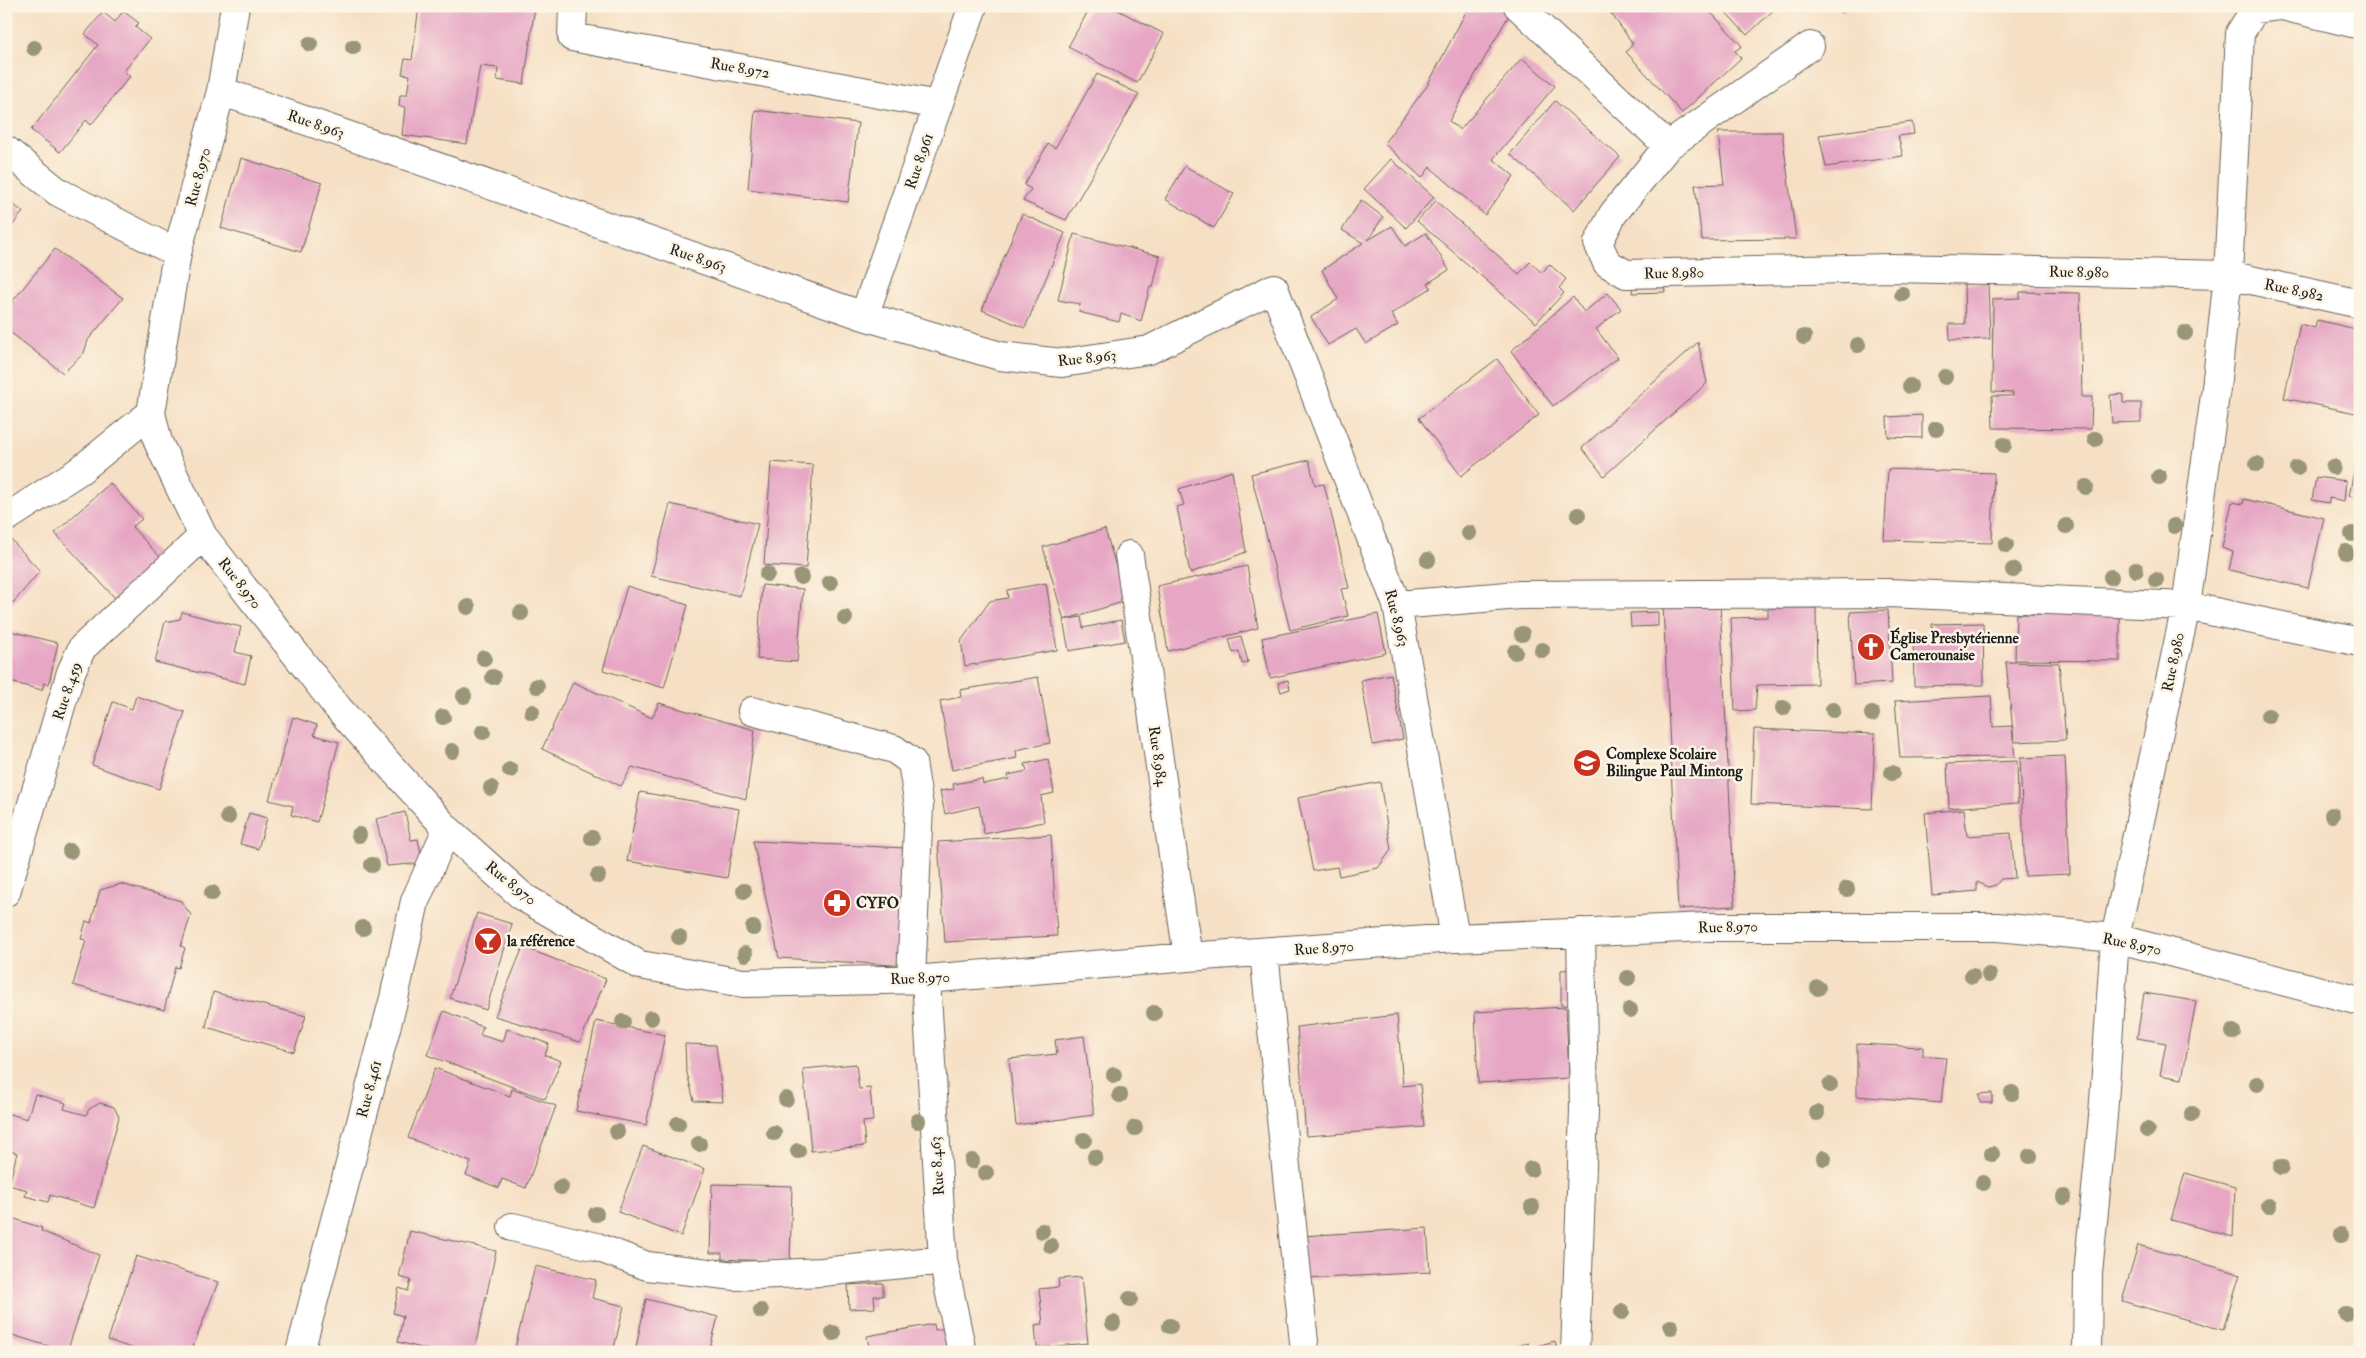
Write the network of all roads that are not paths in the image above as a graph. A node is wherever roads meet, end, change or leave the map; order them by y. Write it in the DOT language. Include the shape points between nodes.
graph roads {
  1 [pos="235,6"];
  2 [pos="573,6"];
  3 [pos="973,6"];
  4 [pos="1518,6"];
  5 [pos="2280,6"];
  6 [pos="2360,25"];
  7 [pos="1810,46"];
  8 [pos="221,91"];
  9 [pos="938,105"];
  10 [pos="1668,146"];
  11 [pos="6,150"];
  12 [pos="177,253"];
  13 [pos="2228,275"];
  14 [pos="2360,304"];
  15 [pos="864,316"];
  16 [pos="151,413"];
  17 [pos="6,518"];
  18 [pos="203,536"];
  19 [pos="1129,554"];
  20 [pos="1397,605"];
  21 [pos="2186,606"];
  22 [pos="2360,642"];
  23 [pos="752,711"];
  24 [pos="447,828"];
  25 [pos="6,892"];
  26 [pos="1581,932"];
  27 [pos="1455,938"];
  28 [pos="2115,938"];
  29 [pos="1264,952"];
  30 [pos="1188,957"];
  31 [pos="918,979"];
  32 [pos="2360,1001"];
  33 [pos="512,1227"];
  34 [pos="943,1260"];
  35 [pos="300,1352"];
  36 [pos="962,1352"];
  37 [pos="1304,1352"];
  38 [pos="1575,1352"];
  39 [pos="2087,1352"];
  1 -- 8 [label="street, Rue 8.970"];
  2 -- 9 [label="street, Rue 8.972" via="572,37"];
  3 -- 9 [label="street, Rue 8.961"];
  4 -- 10 [label="street"];
  5 -- 6 [label="street"];
  5 -- 13 [label="street" via="2255,9 2240,33"];
  7 -- 10 [label="street"];
  8 -- 12 [label="street, Rue 8.970"];
  8 -- 15 [label="street, Rue 8.963"];
  9 -- 15 [label="street, Rue 8.961"];
  10 -- 13 [label="street, Rue 8.980" via="1613,214 1598,243 1607,263 1626,274 1890,268"];
  11 -- 12 [label="street" via="58,192"];
  12 -- 16 [label="street, Rue 8.970"];
  13 -- 14 [label="street, Rue 8.982"];
  13 -- 21 [label="street, Rue 8.980"];
  15 -- 20 [label="street, Rue 8.963" via="1000,356 1062,363 1149,350 1274,288"];
  16 -- 17 [label="street" via="79,471"];
  16 -- 18 [label="street, Rue 8.970" via="158,442"];
  18 -- 24 [label="street, Rue 8.970" via="338,708"];
  18 -- 25 [label="street, Rue 8.459" via="82,648 71,672"];
  19 -- 30 [label="street, Rue 8.984"];
  20 -- 21 [label="street" via="1520,595 1888,593"];
  20 -- 27 [label="street, Rue 8.963"];
  21 -- 22 [label="street"];
  21 -- 28 [label="street, Rue 8.980"];
  23 -- 31 [label="street, Rue 8.463" via="894,749 912,762 919,806"];
  24 -- 31 [label="street, Rue 8.970" via="523,897 640,965 743,984"];
  24 -- 35 [label="street, Rue 8.461" via="415,901 394,998"];
  26 -- 27 [label="street, Rue 8.970"];
  26 -- 28 [label="street, Rue 8.970" via="1707,927 1987,927"];
  26 -- 38 [label="street" via="1584,1111"];
  27 -- 29 [label="street, Rue 8.970"];
  28 -- 32 [label="street, Rue 8.970"];
  28 -- 39 [label="street, Rue 8.980" via="2088,1274"];
  29 -- 30 [label="street, Rue 8.970"];
  29 -- 37 [label="street"];
  30 -- 31 [label="street, Rue 8.970"];
  31 -- 34 [label="street, Rue 8.463"];
  33 -- 34 [label="street" via="597,1247 647,1266 735,1276 822,1272"];
  34 -- 36 [label="street, Rue 8.463"];
}
